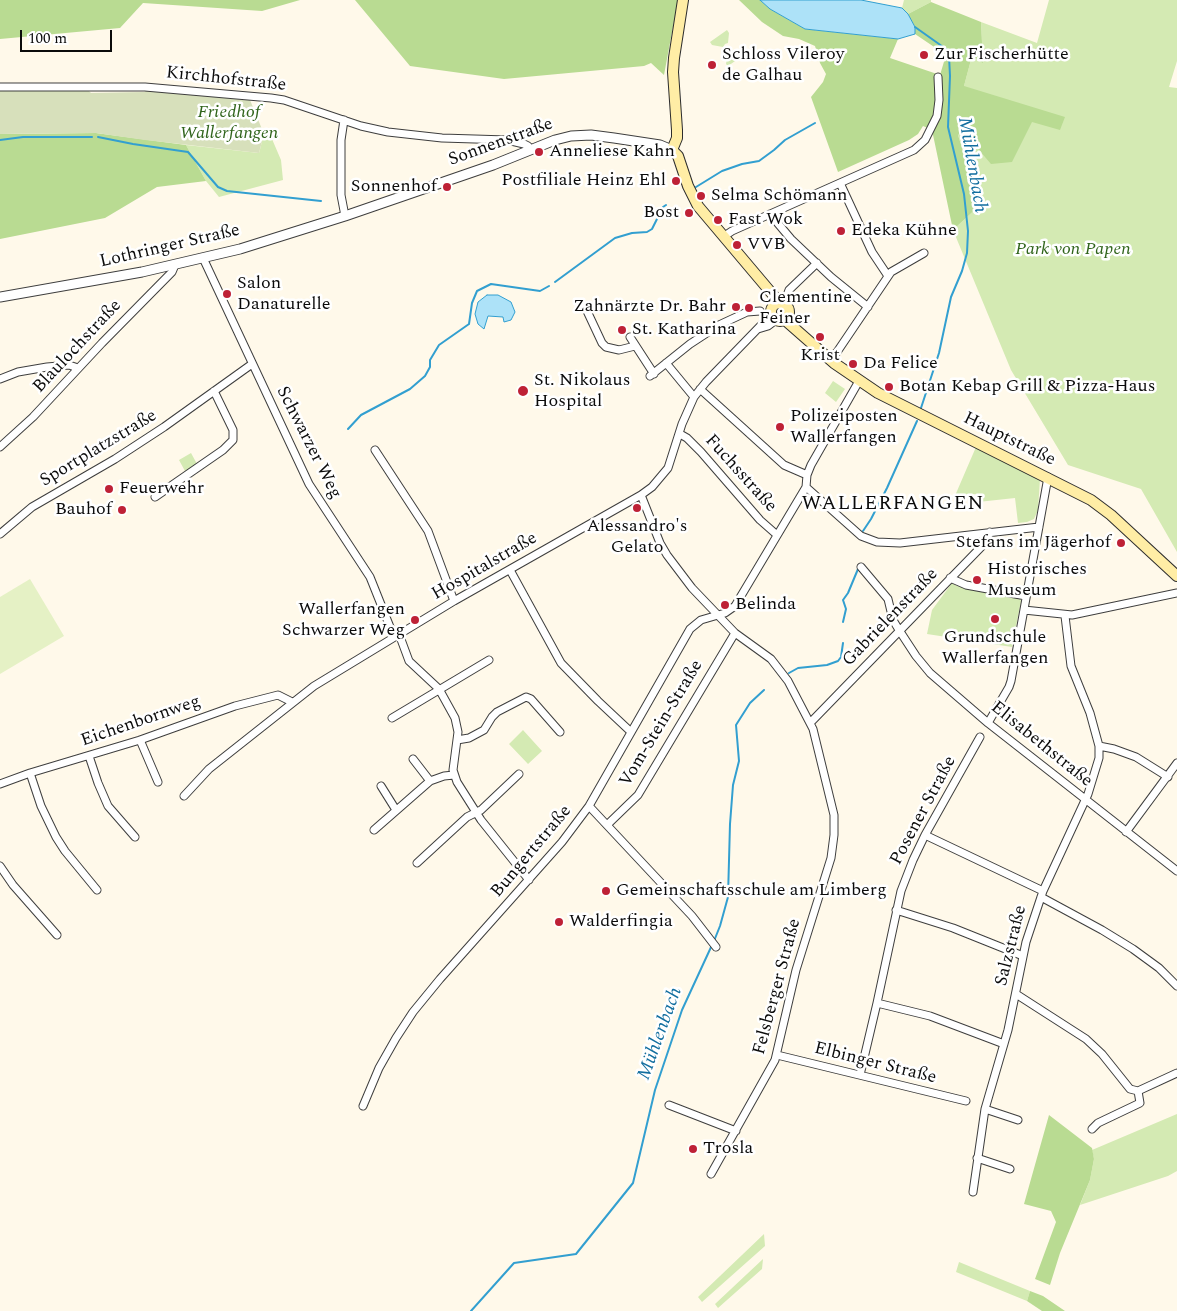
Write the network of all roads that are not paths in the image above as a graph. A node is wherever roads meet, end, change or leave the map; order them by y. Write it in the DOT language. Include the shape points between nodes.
graph roads {
  1 [pos="683,0"];
  2 [pos="938,77"];
  3 [pos="0,87"];
  4 [pos="344,120"];
  5 [pos="530,150"];
  6 [pos="672,150"];
  7 [pos="840,183"];
  8 [pos="770,214"];
  9 [pos="345,216"];
  10 [pos="723,237"];
  11 [pos="924,253"];
  12 [pos="203,258"];
  13 [pos="817,263"];
  14 [pos="175,265"];
  15 [pos="888,276"];
  16 [pos="0,297"];
  17 [pos="868,307"];
  18 [pos="587,311"];
  19 [pos="760,311"];
  20 [pos="779,312"];
  21 [pos="630,337"];
  22 [pos="635,346"];
  23 [pos="829,360"];
  24 [pos="666,363"];
  25 [pos="252,364"];
  26 [pos="78,368"];
  27 [pos="0,379"];
  28 [pos="859,381"];
  29 [pos="700,388"];
  30 [pos="214,391"];
  31 [pos="694,397"];
  32 [pos="680,434"];
  33 [pos="0,447"];
  34 [pos="375,450"];
  35 [pos="807,475"];
  36 [pos="1048,477"];
  37 [pos="806,487"];
  38 [pos="641,495"];
  39 [pos="155,497"];
  40 [pos="1039,527"];
  41 [pos="990,532"];
  42 [pos="0,534"];
  43 [pos="778,536"];
  44 [pos="861,567"];
  45 [pos="510,570"];
  46 [pos="1177,576"];
  47 [pos="950,578"];
  48 [pos="1177,593"];
  49 [pos="1026,596"];
  50 [pos="454,601"];
  51 [pos="1024,610"];
  52 [pos="717,616"];
  53 [pos="1065,616"];
  54 [pos="899,630"];
  55 [pos="735,633"];
  56 [pos="397,635"];
  57 [pos="489,660"];
  58 [pos="439,689"];
  59 [pos="292,702"];
  60 [pos="392,718"];
  61 [pos="811,722"];
  62 [pos="988,723"];
  63 [pos="560,732"];
  64 [pos="631,732"];
  65 [pos="980,738"];
  66 [pos="140,740"];
  67 [pos="457,740"];
  68 [pos="1099,746"];
  69 [pos="89,756"];
  70 [pos="413,759"];
  71 [pos="1177,763"];
  72 [pos="30,773"];
  73 [pos="519,774"];
  74 [pos="454,775"];
  75 [pos="1168,777"];
  76 [pos="430,781"];
  77 [pos="158,782"];
  78 [pos="0,784"];
  79 [pos="381,786"];
  80 [pos="184,796"];
  81 [pos="1086,800"];
  82 [pos="589,806"];
  83 [pos="396,810"];
  84 [pos="476,812"];
  85 [pos="608,825"];
  86 [pos="374,830"];
  87 [pos="1126,832"];
  88 [pos="925,835"];
  89 [pos="135,837"];
  90 [pos="417,863"];
  91 [pos="0,866"];
  92 [pos="1177,871"];
  93 [pos="529,880"];
  94 [pos="97,890"];
  95 [pos="1042,894"];
  96 [pos="896,910"];
  97 [pos="57,935"];
  98 [pos="716,947"];
  99 [pos="1023,956"];
  100 [pos="1177,986"];
  101 [pos="1016,994"];
  102 [pos="877,1003"];
  103 [pos="1004,1044"];
  104 [pos="777,1055"];
  105 [pos="1177,1074"];
  106 [pos="860,1075"];
  107 [pos="1138,1090"];
  108 [pos="966,1101"];
  109 [pos="669,1105"];
  110 [pos="363,1106"];
  111 [pos="985,1108"];
  112 [pos="1018,1120"];
  113 [pos="1092,1129"];
  114 [pos="736,1131"];
  115 [pos="977,1158"];
  116 [pos="1010,1169"];
  117 [pos="711,1174"];
  118 [pos="973,1192"];
  1 -- 6 [label="main road" via="674,58 678,130"];
  2 -- 7 [label="street" via="939,108 926,140 914,150"];
  3 -- 4 [label="street, Kirchhofstraße" via="145,87 247,95 284,100"];
  4 -- 5 [label="street, Kirchhofstraße" via="374,130 411,136 518,142"];
  4 -- 9 [label="street" via="340,167"];
  5 -- 6 [label="street, Sonnenstraße" via="564,137 580,135 660,145"];
  5 -- 9 [label="street, Sonnenstraße"];
  6 -- 10 [label="main road, Hauptstraße" via="678,156 689,189 705,216"];
  7 -- 8 [label="street"];
  7 -- 15 [label="street" via="872,252"];
  8 -- 10 [label="street"];
  8 -- 13 [label="street"];
  9 -- 12 [label="street, Lothringer Straße"];
  10 -- 20 [label="main road, Hauptstraße" via="769,290"];
  11 -- 15 [label="street"];
  12 -- 14 [label="street, Lothringer Straße"];
  12 -- 25 [label="street, Schwarzer Weg"];
  13 -- 17 [label="street"];
  13 -- 20 [label="street, Hospitalstraße" via="789,290"];
  14 -- 16 [label="street, Lothringer Straße"];
  14 -- 26 [label="street, Blaulochstraße" via="172,272"];
  15 -- 17 [label="street"];
  17 -- 23 [label="street"];
  18 -- 22 [label="street" via="606,347 619,350"];
  19 -- 24 [label="street" via="747,312 719,325"];
  20 -- 23 [label="main road, Hauptstraße" via="809,336"];
  20 -- 29 [label="street, Hospitalstraße"];
  21 -- 22 [label="street"];
  22 -- 24 [label="street" via="652,375"];
  23 -- 28 [label="main road, Hauptstraße"];
  24 -- 31 [label="street"];
  25 -- 30 [label="street, Sportplatzstraße"];
  25 -- 56 [label="street, Schwarzer Weg" via="316,496 370,577"];
  26 -- 27 [label="street" via="47,366"];
  26 -- 33 [label="street, Blaulochstraße"];
  28 -- 35 [label="street"];
  28 -- 36 [label="main road, Hauptstraße"];
  29 -- 31 [label="street, Hospitalstraße"];
  29 -- 35 [label="street" via="784,465"];
  30 -- 39 [label="street" via="233,430 232,440 223,450"];
  30 -- 42 [label="street, Sportplatzstraße" via="115,459 32,507"];
  31 -- 32 [label="street, Hospitalstraße"];
  32 -- 38 [label="street, Hospitalstraße" via="664,474"];
  32 -- 43 [label="street, Fuchsstraße" via="701,452 754,514"];
  34 -- 50 [label="street" via="428,531"];
  35 -- 37 [label="street"];
  36 -- 40 [label="street"];
  36 -- 46 [label="main road, Hauptstraße" via="1102,507"];
  37 -- 41 [label="street" via="860,536 877,542 900,543"];
  37 -- 43 [label="street, Bungertstraße"];
  38 -- 45 [label="street, Hospitalstraße"];
  38 -- 52 [label="street, Felsberger Straße" via="667,555"];
  40 -- 41 [label="street"];
  40 -- 49 [label="street"];
  41 -- 47 [label="street, Gabrielenstraße" via="985,543"];
  43 -- 52 [label="street, Bungertstraße" via="735,606"];
  44 -- 54 [label="street, Elisabethstraße" via="890,602 893,620"];
  45 -- 50 [label="street, Hospitalstraße"];
  45 -- 64 [label="street" via="561,663"];
  47 -- 49 [label="street" via="966,585"];
  47 -- 54 [label="street, Gabrielenstraße"];
  48 -- 53 [label="street"];
  49 -- 51 [label="street"];
  50 -- 56 [label="street, Hospitalstraße"];
  51 -- 53 [label="street"];
  51 -- 62 [label="street" via="1011,681"];
  52 -- 55 [label="street, Felsberger Straße"];
  52 -- 64 [label="street, Bungertstraße" via="701,620 690,629"];
  53 -- 68 [label="street" via="1071,666"];
  54 -- 61 [label="street, Gabrielenstraße"];
  54 -- 62 [label="street, Elisabethstraße" via="930,673"];
  55 -- 61 [label="street, Felsberger Straße" via="777,666"];
  55 -- 85 [label="street, Vom-Stein-Straße" via="638,795"];
  56 -- 58 [label="street, Schwarzer Weg" via="409,661"];
  56 -- 59 [label="street, Hospitalstraße"];
  57 -- 58 [label="street"];
  58 -- 60 [label="street"];
  58 -- 67 [label="street, Schwarzer Weg" via="455,718"];
  59 -- 66 [label="street, Eichenbornweg" via="273,695"];
  59 -- 80 [label="street, Hospitalstraße" via="209,768"];
  61 -- 104 [label="street, Felsberger Straße" via="832,803 834,846 794,978"];
  62 -- 81 [label="street, Elisabethstraße"];
  63 -- 67 [label="street" via="526,697 497,712 484,730"];
  64 -- 82 [label="street, Bungertstraße"];
  65 -- 88 [label="street, Posener Straße"];
  66 -- 69 [label="street, Eichenbornweg"];
  66 -- 77 [label="street"];
  67 -- 74 [label="street, Schwarzer Weg"];
  68 -- 75 [label="street" via="1136,757"];
  68 -- 81 [label="street, Salzstraße"];
  69 -- 72 [label="street, Eichenbornweg"];
  69 -- 89 [label="street" via="108,806"];
  70 -- 76 [label="street"];
  71 -- 75 [label="street"];
  72 -- 78 [label="street, Eichenbornweg"];
  72 -- 94 [label="street" via="56,837"];
  73 -- 84 [label="street"];
  74 -- 76 [label="street"];
  74 -- 84 [label="street"];
  75 -- 87 [label="street"];
  76 -- 83 [label="street"];
  79 -- 83 [label="street"];
  81 -- 87 [label="street, Elisabethstraße"];
  81 -- 95 [label="street, Salzstraße"];
  82 -- 85 [label="street"];
  82 -- 93 [label="street, Bungertstraße"];
  83 -- 86 [label="street"];
  84 -- 90 [label="street"];
  84 -- 93 [label="street"];
  85 -- 98 [label="street" via="692,916"];
  87 -- 92 [label="street, Elisabethstraße"];
  88 -- 95 [label="street"];
  88 -- 96 [label="street, Posener Straße" via="907,874"];
  91 -- 97 [label="street"];
  93 -- 110 [label="street, Bungertstraße" via="413,1012 379,1068"];
  95 -- 99 [label="street, Salzstraße"];
  95 -- 100 [label="street" via="1133,949"];
  96 -- 99 [label="street"];
  96 -- 102 [label="street, Posener Straße"];
  99 -- 101 [label="street, Salzstraße"];
  101 -- 103 [label="street, Salzstraße"];
  101 -- 107 [label="street" via="1086,1039 1130,1089"];
  102 -- 103 [label="street" via="930,1016"];
  102 -- 106 [label="street, Posener Straße"];
  103 -- 111 [label="street, Salzstraße"];
  104 -- 106 [label="street, Elbinger Straße"];
  104 -- 114 [label="street, Felsberger Straße"];
  105 -- 107 [label="street"];
  106 -- 108 [label="street, Elbinger Straße"];
  107 -- 113 [label="street" via="1140,1103"];
  109 -- 114 [label="street"];
  111 -- 112 [label="street"];
  111 -- 115 [label="street, Salzstraße"];
  114 -- 117 [label="street, Felsberger Straße"];
  115 -- 116 [label="street"];
  115 -- 118 [label="street, Salzstraße"];
}
